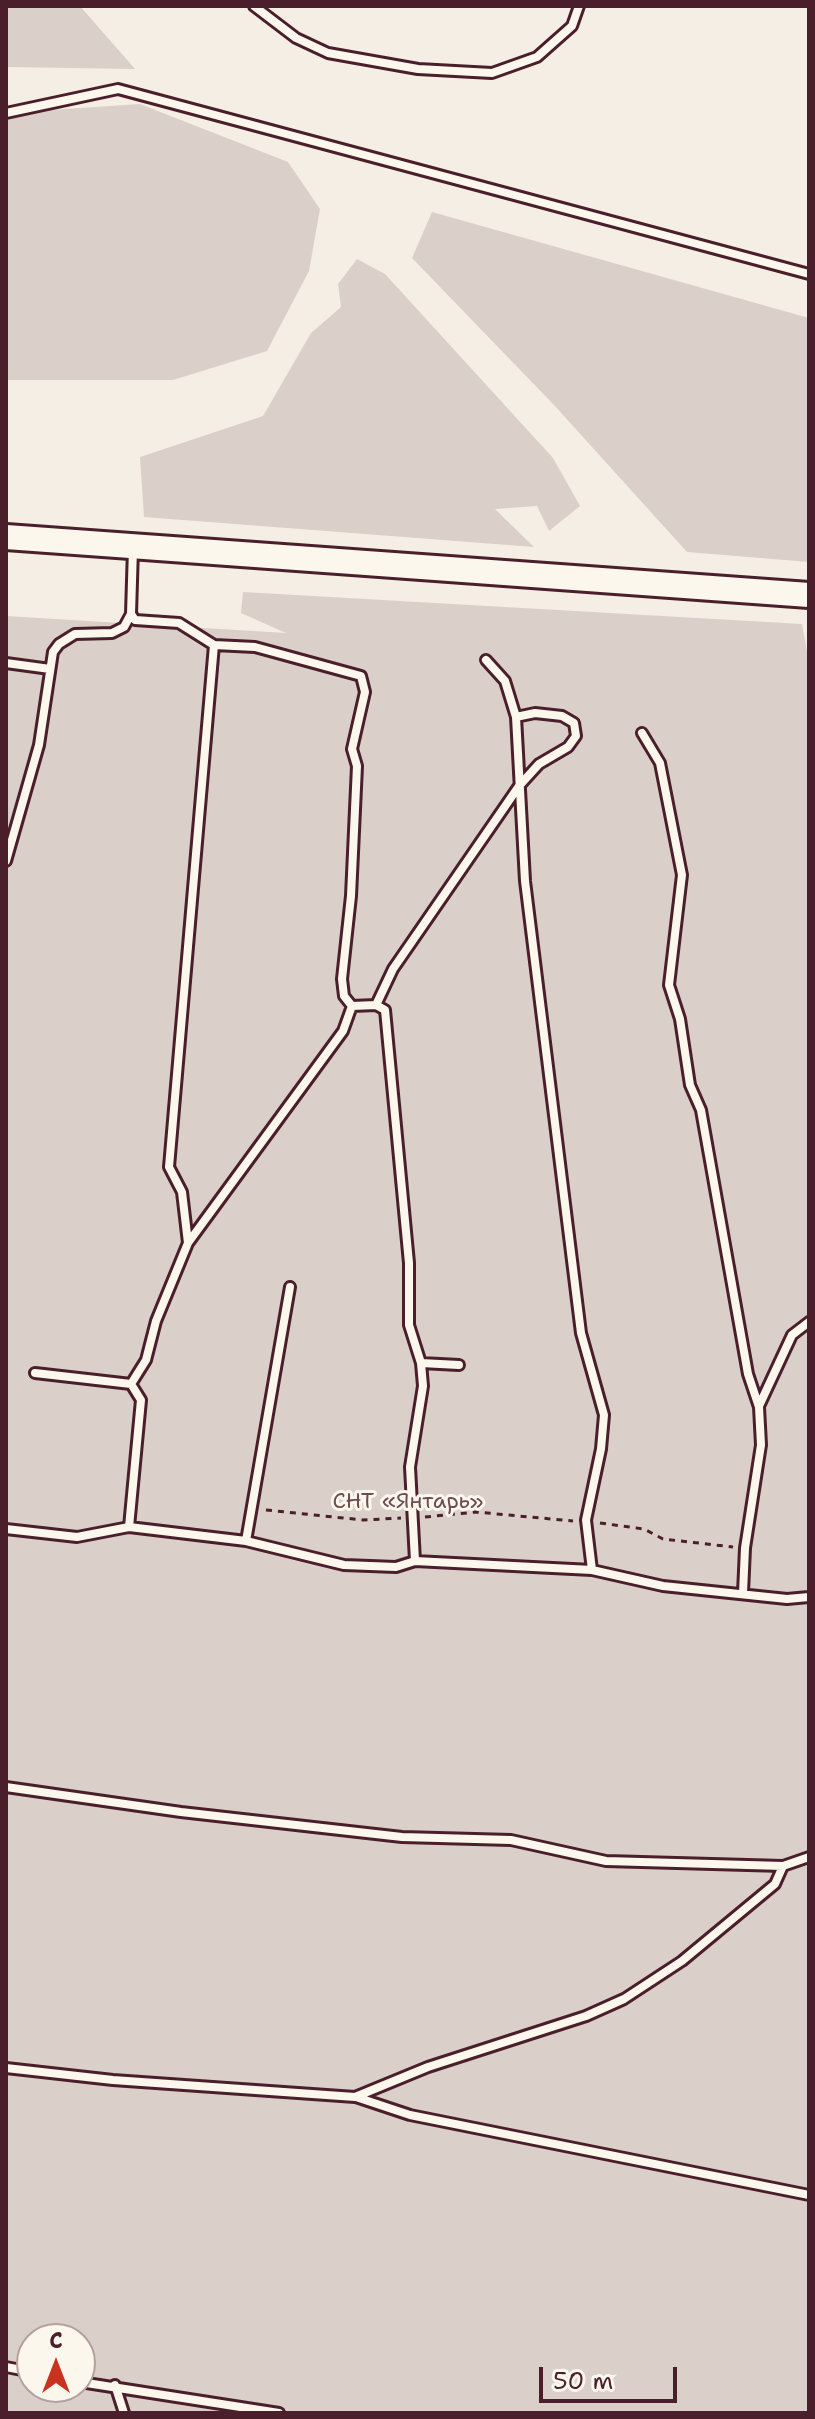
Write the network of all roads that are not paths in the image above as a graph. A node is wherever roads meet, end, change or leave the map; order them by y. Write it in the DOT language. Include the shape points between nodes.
graph roads {
  1 [pos="254,6"];
  2 [pos="579,6"];
  3 [pos="6,113"];
  4 [pos="809,274"];
  5 [pos="6,537"];
  6 [pos="133,545"];
  7 [pos="809,595"];
  8 [pos="131,614"];
  9 [pos="214,645"];
  10 [pos="486,660"];
  11 [pos="6,663"];
  12 [pos="50,669"];
  13 [pos="516,717"];
  14 [pos="642,733"];
  15 [pos="519,786"];
  16 [pos="6,861"];
  17 [pos="376,1005"];
  18 [pos="352,1006"];
  19 [pos="188,1243"];
  20 [pos="290,1287"];
  21 [pos="809,1322"];
  22 [pos="421,1363"];
  23 [pos="459,1365"];
  24 [pos="35,1373"];
  25 [pos="131,1384"];
  26 [pos="759,1407"];
  27 [pos="129,1527"];
  28 [pos="6,1529"];
  29 [pos="246,1541"];
  30 [pos="415,1561"];
  31 [pos="592,1570"];
  32 [pos="743,1593"];
  33 [pos="809,1597"];
  34 [pos="6,1787"];
  35 [pos="809,1857"];
  36 [pos="783,1866"];
  37 [pos="6,2068"];
  38 [pos="355,2097"];
  39 [pos="809,2195"];
  40 [pos="96,2383"];
  41 [pos="115,2385"];
  42 [pos="124,2413"];
  43 [pos="279,2413"];
  1 -- 2 [label="lane" via="296,38 328,53 418,69 492,73 537,57 572,26"];
  3 -- 4 [label="lane" via="118,89"];
  5 -- 6 [label="main road"];
  6 -- 7 [label="main road"];
  6 -- 8 [label="lane"];
  8 -- 9 [label="lane" via="135,620 179,623"];
  8 -- 12 [label="lane" via="124,627 112,633 75,634 59,644"];
  9 -- 18 [label="lane" via="255,647 361,676 365,692 352,749 357,766 342,979 344,996"];
  9 -- 19 [label="lane" via="169,1167 182,1192"];
  10 -- 13 [label="lane" via="505,681"];
  11 -- 12 [label="lane"];
  12 -- 16 [label="lane" via="39,745"];
  13 -- 15 [label="lane"];
  13 -- 15 [label="lane" via="562,716 574,723 576,736"];
  14 -- 26 [label="lane" via="660,763 682,875 669,985 690,1085 701,1110 748,1374"];
  15 -- 17 [label="lane" via="393,969"];
  15 -- 31 [label="lane" via="525,881 581,1333 604,1415 586,1520"];
  17 -- 18 [label="lane"];
  17 -- 22 [label="lane" via="385,1010 409,1263 409,1325"];
  18 -- 19 [label="lane" via="343,1031"];
  19 -- 25 [label="lane" via="146,1360"];
  20 -- 29 [label="lane"];
  21 -- 26 [label="lane" via="792,1335"];
  22 -- 23 [label="lane"];
  22 -- 30 [label="lane" via="423,1386 410,1467"];
  24 -- 25 [label="lane"];
  25 -- 27 [label="lane" via="141,1400 142,1418"];
  26 -- 32 [label="lane" via="761,1445"];
  27 -- 28 [label="lane" via="77,1537"];
  27 -- 29 [label="lane"];
  29 -- 30 [label="lane" via="344,1565 396,1567"];
  30 -- 31 [label="lane"];
  31 -- 32 [label="lane" via="663,1586"];
  32 -- 33 [label="lane"];
  34 -- 36 [label="lane" via="402,1837 511,1840 606,1861"];
  35 -- 36 [label="lane"];
  36 -- 38 [label="lane" via="775,1884 682,1961 624,1999"];
  37 -- 38 [label="lane"];
  38 -- 39 [label="lane" via="410,2115"];
  40 -- 41 [label="lane"];
  41 -- 42 [label="lane"];
  41 -- 43 [label="lane"];
}
